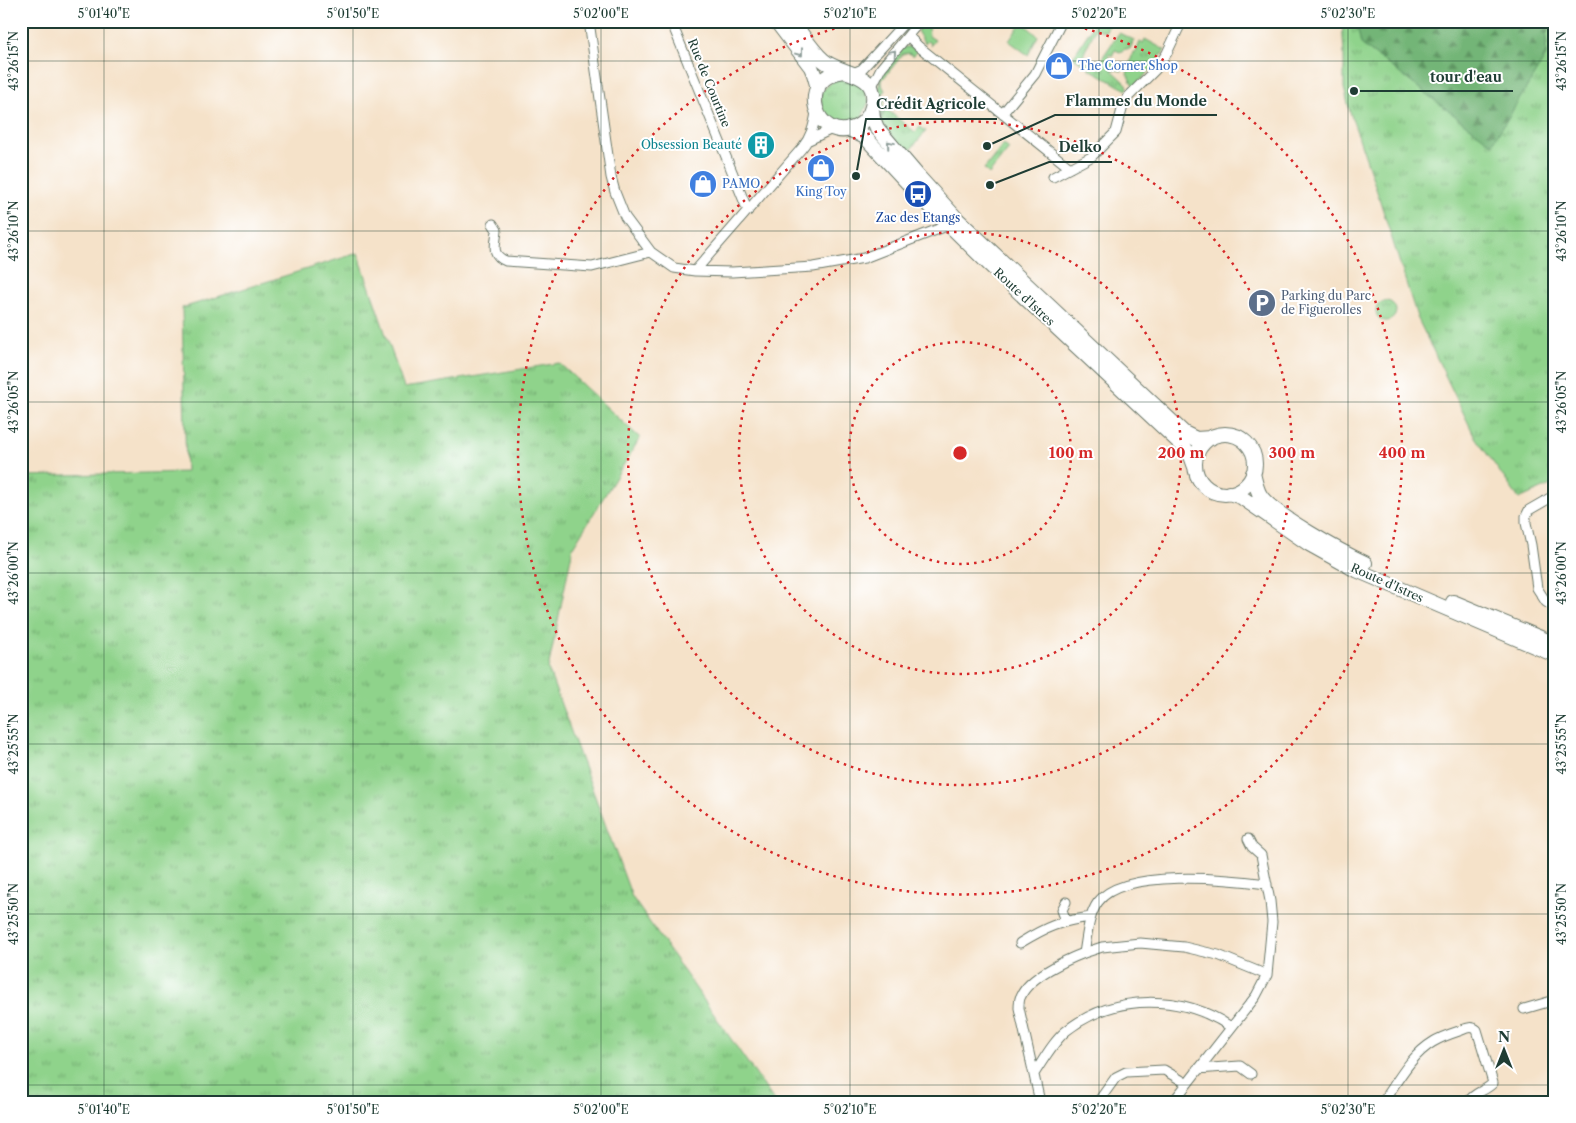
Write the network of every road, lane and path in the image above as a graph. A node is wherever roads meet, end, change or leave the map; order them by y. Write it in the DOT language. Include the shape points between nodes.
graph roads {
  1 [pos="590,21"];
  2 [pos="671,21"];
  3 [pos="776,21"];
  4 [pos="792,21"];
  5 [pos="920,21"];
  6 [pos="1062,21"];
  7 [pos="1182,21"];
  8 [pos="900,24"];
  9 [pos="908,36"];
  10 [pos="849,72"];
  11 [pos="818,88"];
  12 [pos="871,88"];
  13 [pos="872,107"];
  14 [pos="816,112"];
  15 [pos="1003,113"];
  16 [pos="834,128"];
  17 [pos="849,129"];
  18 [pos="809,140"];
  19 [pos="1070,168"];
  20 [pos="1053,177"];
  21 [pos="748,211"];
  22 [pos="493,224"];
  23 [pos="949,225"];
  24 [pos="651,252"];
  25 [pos="696,271"];
  26 [pos="1211,438"];
  27 [pos="1195,467"];
  28 [pos="1253,473"];
  29 [pos="1229,494"];
  30 [pos="1555,495"];
  31 [pos="1555,608"];
  32 [pos="1555,644"];
  33 [pos="1555,655"];
  34 [pos="1248,839"];
  35 [pos="1267,884"];
  36 [pos="1066,902"];
  37 [pos="1091,917"];
  38 [pos="1066,920"];
  39 [pos="1020,943"];
  40 [pos="1084,953"];
  41 [pos="1266,975"];
  42 [pos="1555,1000"];
  43 [pos="1524,1009"];
  44 [pos="1231,1027"];
  45 [pos="1197,1070"];
  46 [pos="1034,1074"];
  47 [pos="1251,1074"];
  48 [pos="1186,1083"];
  49 [pos="1040,1102"];
  50 [pos="1098,1102"];
  51 [pos="1173,1102"];
  52 [pos="1382,1102"];
  53 [pos="1468,1102"];
  1 -- 24 [label="street" via="611,177 626,217"];
  2 -- 21 [label="street, Rue de Courtine"];
  3 -- 11 [label="main road, one-way" via="811,67"];
  4 -- 10 [label="main road" via="823,60"];
  5 -- 9 [label="street"];
  6 -- 15 [label="street" via="1035,74"];
  7 -- 19 [label="street" via="1156,69 1123,106 1116,132 1091,157"];
  8 -- 10 [label="street" via="862,69"];
  12 -- 9 [label="street, one-way" via="881,68"];
  9 -- 15 [label="street"];
  10 -- 11 [label="main road" via="828,75"];
  10 -- 12 [label="main road"];
  11 -- 14 [label="main road" via="814,104"];
  12 -- 13 [label="main road"];
  13 -- 17 [label="main road" via="866,119"];
  26 -- 13 [label="main road, Route d'Istres, one-way" via="1196,439 1184,433 956,218 877,128"];
  14 -- 16 [label="main road" via="823,122"];
  14 -- 18 [label="street"];
  15 -- 19 [label="street"];
  16 -- 17 [label="main road"];
  16 -- 18 [label="street"];
  17 -- 23 [label="main road, Route d'Istres" via="865,137"];
  18 -- 21 [label="street"];
  19 -- 20 [label="street"];
  21 -- 25 [label="street"];
  22 -- 24 [label="street" via="497,230 495,252 499,259 506,261 592,267"];
  23 -- 25 [label="street" via="864,258 813,267"];
  23 -- 27 [label="main road, Route d'Istres" via="1184,446"];
  24 -- 25 [label="street" via="674,268"];
  26 -- 27 [label="main road" via="1199,450"];
  26 -- 28 [label="main road" via="1229,435 1246,443 1253,457"];
  27 -- 29 [label="main road" via="1203,484 1220,494"];
  28 -- 29 [label="main road" via="1244,487"];
  28 -- 32 [label="main road, Route d'Istres" via="1261,496 1273,508 1320,538 1368,565"];
  29 -- 33 [label="main road, Route d'Istres" via="1241,497 1309,544 1354,568"];
  30 -- 31 [label="street" via="1529,510 1526,516 1537,588 1546,602"];
  34 -- 35 [label="street" via="1261,855"];
  35 -- 37 [label="street" via="1177,878 1134,883 1105,895"];
  35 -- 41 [label="street" via="1272,922"];
  36 -- 38 [label="street" via="1062,910"];
  37 -- 38 [label="street"];
  37 -- 40 [label="street"];
  38 -- 39 [label="street"];
  40 -- 41 [label="street" via="1102,947 1140,943 1184,947 1218,955"];
  40 -- 46 [label="street" via="1040,976 1026,987 1020,997 1018,1008"];
  41 -- 44 [label="street" via="1256,996"];
  42 -- 43 [label="street"];
  44 -- 45 [label="street"];
  44 -- 46 [label="street" via="1216,1017 1175,1004 1156,1001 1110,1007 1066,1032"];
  45 -- 47 [label="street" via="1240,1066"];
  45 -- 48 [label="street"];
  46 -- 49 [label="street"];
  48 -- 50 [label="street" via="1164,1070 1126,1072 1116,1077"];
  48 -- 51 [label="street"];
  52 -- 53 [label="street" via="1421,1051 1448,1035 1473,1028 1477,1030 1493,1082"];
}
